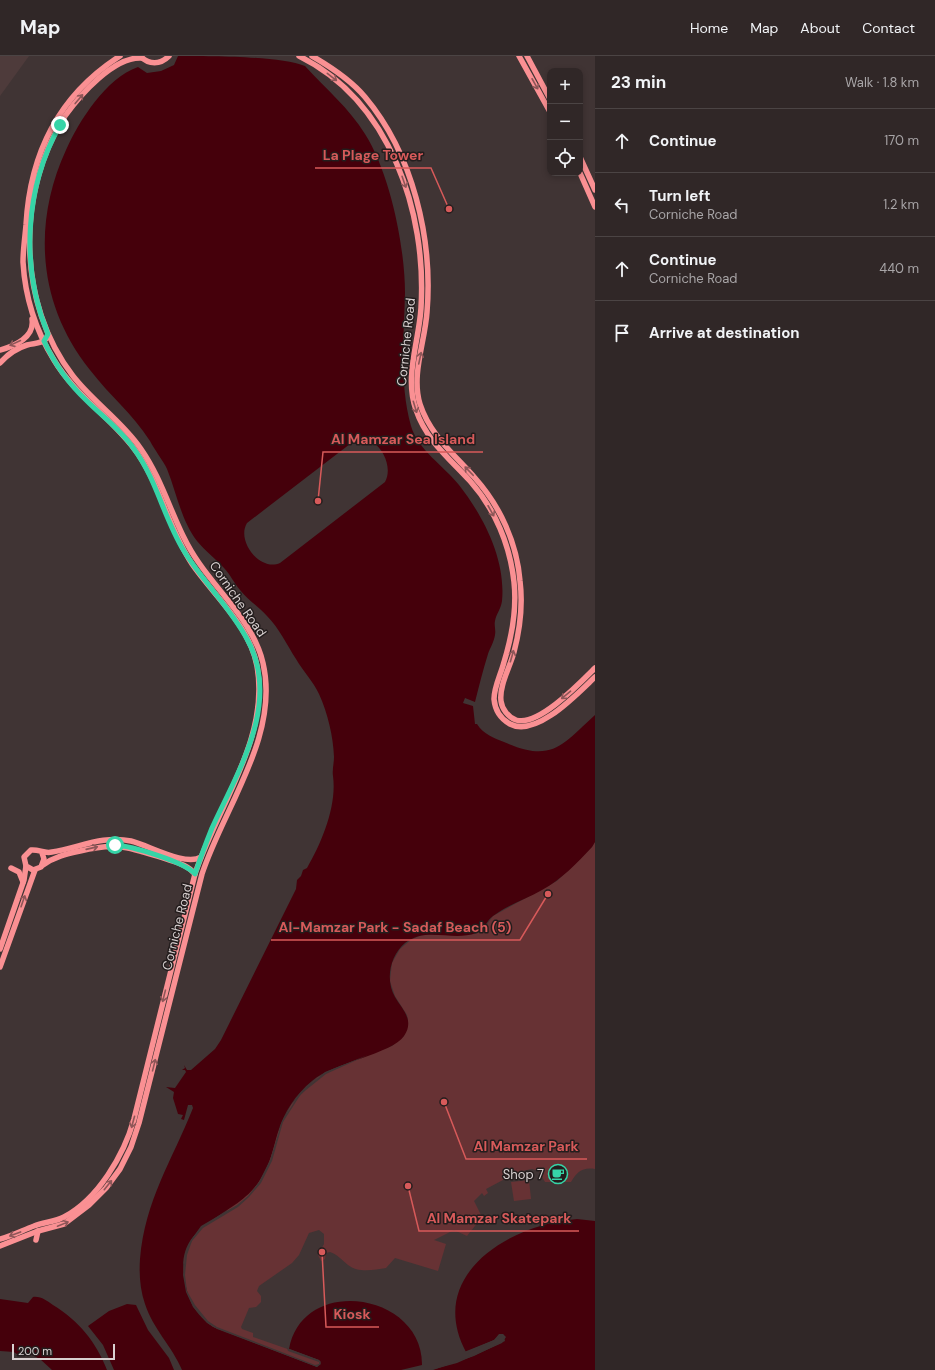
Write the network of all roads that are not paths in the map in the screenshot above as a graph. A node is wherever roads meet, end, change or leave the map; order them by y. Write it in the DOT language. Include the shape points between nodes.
graph roads {
  1 [pos="120,56"];
  2 [pos="169,56"];
  3 [pos="299,56"];
  4 [pos="312,56"];
  5 [pos="519,56"];
  6 [pos="527,56"];
  7 [pos="141,57"];
  8 [pos="547,93"];
  9 [pos="547,107"];
  10 [pos="583,164"];
  11 [pos="581,176"];
  12 [pos="595,190"];
  13 [pos="595,207"];
  14 [pos="38,306"];
  15 [pos="31,308"];
  16 [pos="48,334"];
  17 [pos="28,336"];
  18 [pos="44,341"];
  19 [pos="31,344"];
  20 [pos="0,350"];
  21 [pos="0,363"];
  22 [pos="519,572"];
  23 [pos="513,573"];
  24 [pos="209,581"];
  25 [pos="517,622"];
  26 [pos="595,668"];
  27 [pos="595,677"];
  28 [pos="248,749"];
  29 [pos="254,752"];
  30 [pos="42,853"];
  31 [pos="201,857"];
  32 [pos="43,865"];
  33 [pos="26,866"];
  34 [pos="11,868"];
  35 [pos="35,870"];
  36 [pos="195,874"];
  37 [pos="23,883"];
  38 [pos="0,949"];
  39 [pos="0,967"];
  40 [pos="78,1210"];
  41 [pos="38,1231"];
  42 [pos="0,1239"];
  43 [pos="36,1240"];
  44 [pos="0,1246"];
  1 -- 15 [label="street, Corniche Road" via="94,74 72,96 38,156 28,194 23,253 25,281"];
  2 -- 7 [label="street" via="155,63"];
  3 -- 23 [label="street, Corniche Road, one-way" via="325,71 353,95 377,125 394,157 413,215 421,269 421,312 411,376 413,402 436,447 470,482 487,504 504,537"];
  22 -- 4 [label="street, Corniche Road, one-way" via="513,544 498,509 475,478 442,443 420,402 417,378 427,312 427,269 420,215 404,164 388,131 365,97 338,72"];
  5 -- 9 [label="street, one-way"];
  6 -- 8 [label="street"];
  14 -- 7 [label="street, Corniche Road, one-way" via="30,265 30,243 36,191 48,150 66,116 91,86 125,60"];
  10 -- 12 [label="street"];
  11 -- 13 [label="street"];
  14 -- 15 [label="street"];
  14 -- 16 [label="street, Corniche Road"];
  15 -- 17 [label="street" via="33,324"];
  15 -- 18 [label="street, Corniche Road"];
  16 -- 18 [label="street"];
  16 -- 24 [label="street, Corniche Road" via="62,360 79,383 119,422 143,452 158,477 183,536"];
  17 -- 19 [label="street" via="35,338 35,342"];
  17 -- 20 [label="street, one-way"];
  18 -- 19 [label="street"];
  18 -- 24 [label="street, Corniche Road" via="72,385 116,428 140,457 175,535"];
  19 -- 21 [label="street" via="12,352"];
  22 -- 23 [label="street"];
  22 -- 25 [label="street, Corniche Road" via="521,598"];
  23 -- 25 [label="street, Corniche Road"];
  24 -- 28 [label="street, Corniche Road" via="244,633 256,661 259,702 255,730"];
  24 -- 29 [label="street, Corniche Road" via="249,630 262,659 266,705"];
  26 -- 25 [label="street, Corniche Road, one-way" via="535,718 524,721 512,718 504,709 501,697 516,643"];
  25 -- 27 [label="street, Corniche Road" via="494,698 498,712 509,723 523,727 538,724"];
  28 -- 29 [label="street"];
  28 -- 31 [label="street, Corniche Road"];
  40 -- 29 [label="street, Corniche Road, one-way" via="100,1194 115,1176 134,1139 202,874 215,838"];
  30 -- 31 [label="street" via="112,839 136,842 187,860"];
  30 -- 32 [label="street"];
  30 -- 33 [label="street" via="34,850 28,852 24,859"];
  31 -- 36 [label="street, Corniche Road"];
  32 -- 35 [label="street"];
  32 -- 36 [label="street, one-way" via="66,854 115,845 182,865"];
  33 -- 35 [label="street"];
  33 -- 37 [label="street"];
  34 -- 37 [label="street" via="20,874"];
  39 -- 35 [label="street, one-way"];
  36 -- 40 [label="street, Corniche Road, one-way" via="129,1134 120,1156 107,1176"];
  37 -- 38 [label="street"];
  41 -- 40 [label="street, one-way" via="64,1224"];
  40 -- 42 [label="street, one-way" via="60,1219 38,1224"];
  41 -- 43 [label="street"];
  41 -- 44 [label="street"];
}
